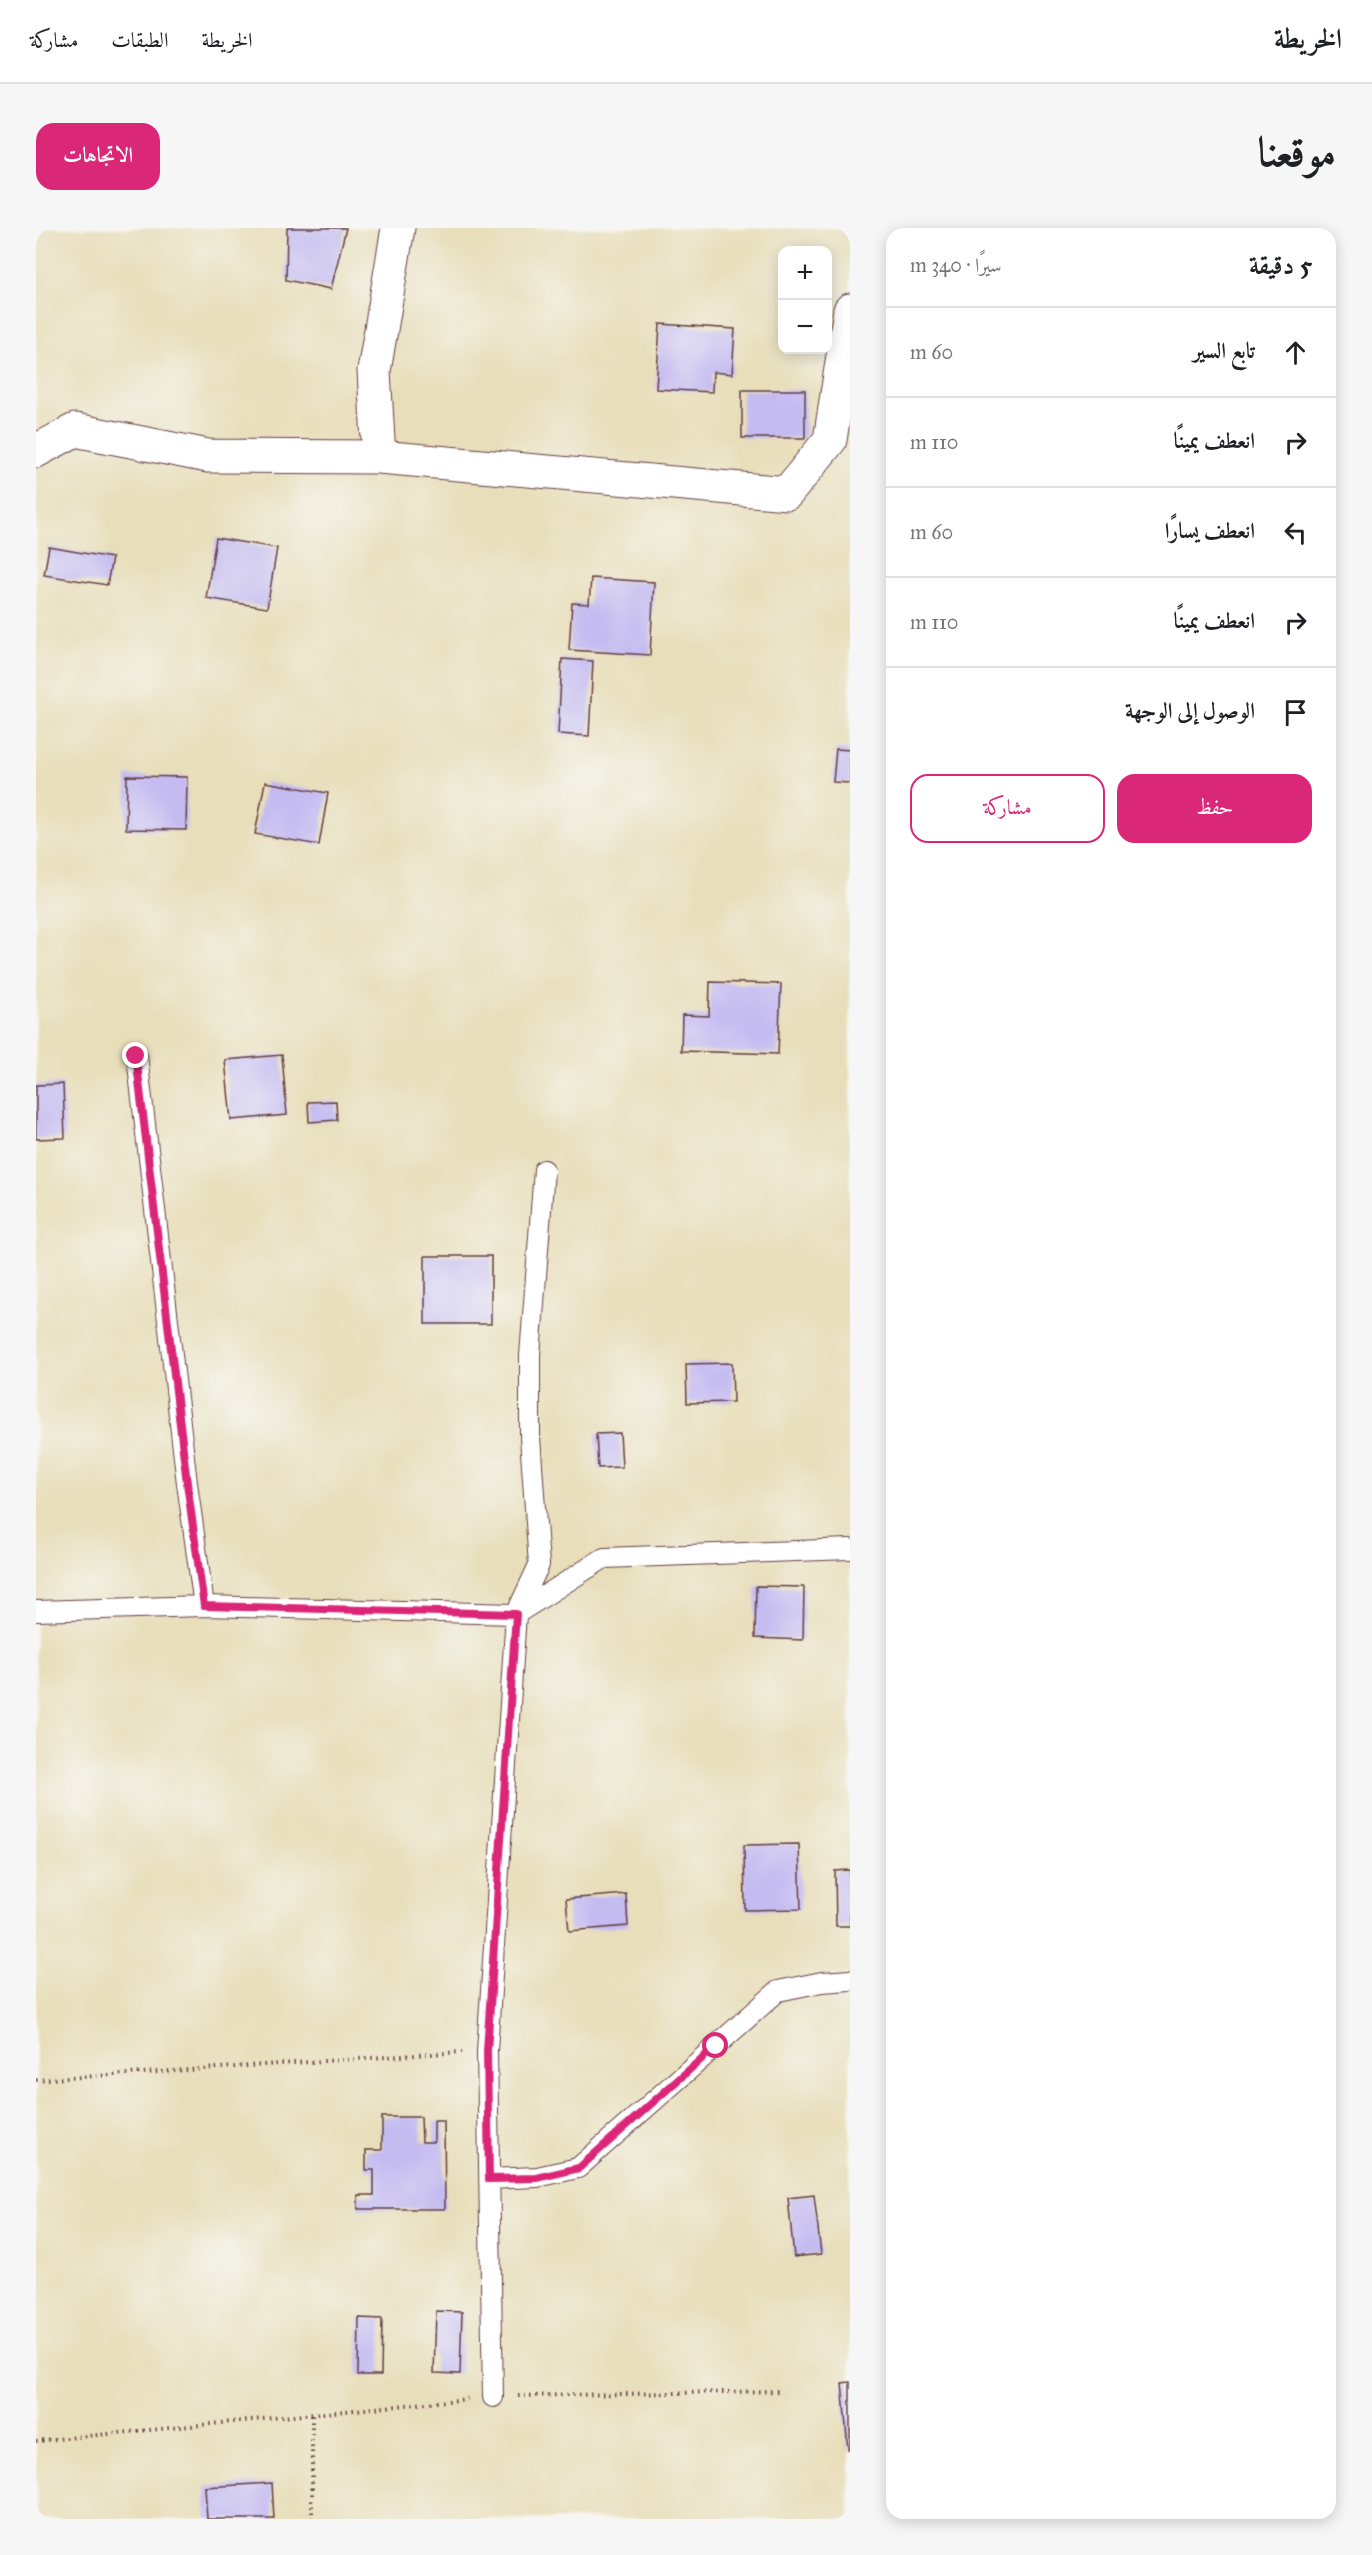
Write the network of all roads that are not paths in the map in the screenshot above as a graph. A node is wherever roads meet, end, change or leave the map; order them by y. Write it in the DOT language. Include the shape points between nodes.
graph roads {
  1 [pos="398,228"];
  2 [pos="850,310"];
  3 [pos="36,451"];
  4 [pos="378,458"];
  5 [pos="136,1056"];
  6 [pos="544,1170"];
  7 [pos="850,1549"];
  8 [pos="204,1606"];
  9 [pos="36,1611"];
  10 [pos="516,1614"];
  11 [pos="850,1980"];
  12 [pos="489,2179"];
  13 [pos="493,2397"];
  1 -- 4 [label="street" via="375,371"];
  2 -- 4 [label="street" via="830,440 787,493"];
  3 -- 4 [label="street" via="75,430 208,456"];
  5 -- 8 [label="lane"];
  6 -- 10 [label="lane" via="530,1356 530,1437 539,1565"];
  7 -- 10 [label="lane" via="604,1558"];
  8 -- 9 [label="lane"];
  8 -- 10 [label="lane"];
  10 -- 12 [label="lane" via="487,2051"];
  11 -- 12 [label="lane" via="778,1991 579,2168 537,2178"];
  12 -- 13 [label="lane"];
}
